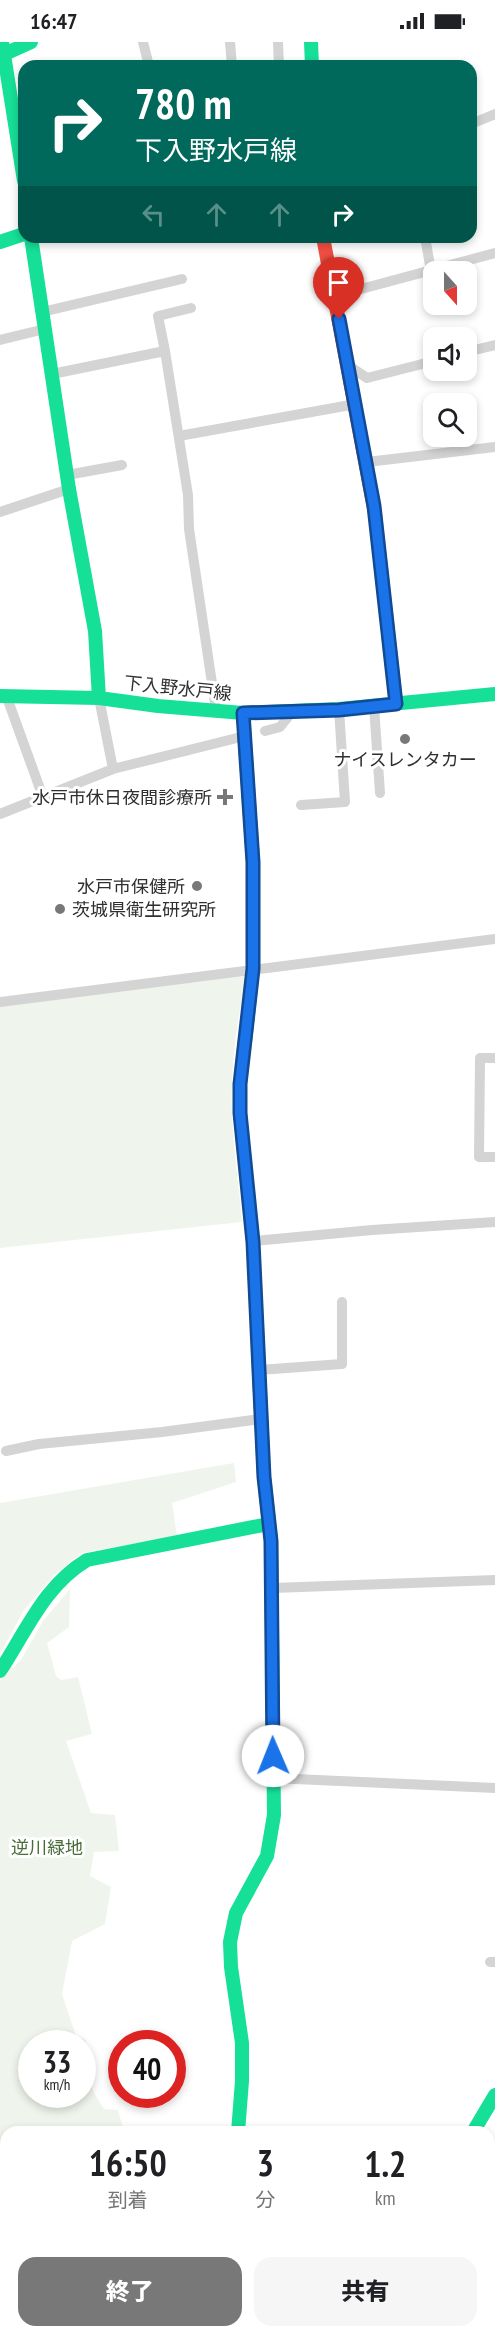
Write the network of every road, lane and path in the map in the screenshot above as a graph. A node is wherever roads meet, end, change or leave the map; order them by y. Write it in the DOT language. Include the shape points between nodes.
graph roads {
  1 [pos="31,42"];
  2 [pos="143,42"];
  3 [pos="230,42"];
  4 [pos="278,42"];
  5 [pos="311,42"];
  6 [pos="2,51"];
  7 [pos="148,60"];
  8 [pos="232,60"];
  9 [pos="279,60"];
  10 [pos="312,60"];
  11 [pos="495,114"];
  12 [pos="18,117"];
  13 [pos="477,122"];
  14 [pos="18,236"];
  15 [pos="0,242"];
  16 [pos="32,243"];
  17 [pos="324,243"];
  18 [pos="426,243"];
  19 [pos="495,253"];
  20 [pos="429,261"];
  21 [pos="467,261"];
  22 [pos="423,273"];
  23 [pos="182,279"];
  24 [pos="335,296"];
  25 [pos="191,308"];
  26 [pos="42,312"];
  27 [pos="45,329"];
  28 [pos="0,340"];
  29 [pos="495,345"];
  30 [pos="477,349"];
  31 [pos="165,351"];
  32 [pos="423,364"];
  33 [pos="349,366"];
  34 [pos="52,374"];
  35 [pos="356,404"];
  36 [pos="179,436"];
  37 [pos="495,447"];
  38 [pos="367,462"];
  39 [pos="122,465"];
  40 [pos="68,482"];
  41 [pos="0,512"];
  42 [pos="495,694"];
  43 [pos="3,695"];
  44 [pos="99,698"];
  45 [pos="396,704"];
  46 [pos="374,706"];
  47 [pos="339,710"];
  48 [pos="216,711"];
  49 [pos="292,712"];
  50 [pos="243,713"];
  51 [pos="265,731"];
  52 [pos="245,736"];
  53 [pos="112,769"];
  54 [pos="380,793"];
  55 [pos="43,797"];
  56 [pos="301,805"];
  57 [pos="0,814"];
  58 [pos="495,939"];
  59 [pos="253,969"];
  60 [pos="0,1002"];
  61 [pos="495,1058"];
  62 [pos="495,1157"];
  63 [pos="495,1222"];
  64 [pos="253,1242"];
  65 [pos="342,1302"];
  66 [pos="259,1370"];
  67 [pos="261,1419"];
  68 [pos="6,1451"];
  69 [pos="268,1524"];
  70 [pos="495,1580"];
  71 [pos="273,1588"];
  72 [pos="0,1671"];
  73 [pos="273,1778"];
  74 [pos="495,1788"];
  75 [pos="495,2095"];
  76 [pos="239,2126"];
  77 [pos="477,2126"];
  1 -- 6 [label="main road"];
  2 -- 7 [label="street"];
  3 -- 8 [label="street"];
  4 -- 9 [label="street"];
  5 -- 10 [label="main road"];
  6 -- 12 [label="main road"];
  11 -- 13 [label="street"];
  14 -- 15 [label="main road"];
  16 -- 26 [label="main road"];
  17 -- 24 [label="main road"];
  18 -- 20 [label="street"];
  19 -- 21 [label="street"];
  22 -- 24 [label="street"];
  23 -- 26 [label="street"];
  24 -- 33 [label="main road"];
  25 -- 31 [label="street" via="158,316"];
  26 -- 27 [label="main road"];
  27 -- 28 [label="street"];
  27 -- 34 [label="main road"];
  29 -- 30 [label="street"];
  31 -- 34 [label="street"];
  31 -- 36 [label="street"];
  32 -- 33 [label="street" via="367,378"];
  33 -- 35 [label="main road"];
  34 -- 40 [label="main road"];
  35 -- 36 [label="street"];
  35 -- 38 [label="main road"];
  36 -- 48 [label="street"];
  37 -- 38 [label="street"];
  38 -- 45 [label="main road"];
  39 -- 40 [label="street"];
  40 -- 41 [label="street"];
  40 -- 44 [label="main road" via="95,631"];
  42 -- 45 [label="main road, 下入野水戸線"];
  43 -- 44 [label="main road, 下入野水戸線"];
  43 -- 55 [label="street"];
  44 -- 48 [label="main road, 下入野水戸線"];
  44 -- 53 [label="street"];
  45 -- 46 [label="main road, 下入野水戸線"];
  46 -- 47 [label="main road, 下入野水戸線"];
  46 -- 54 [label="street"];
  47 -- 49 [label="main road, 下入野水戸線"];
  47 -- 56 [label="street" via="345,802"];
  48 -- 50 [label="main road, 下入野水戸線"];
  49 -- 50 [label="main road, 下入野水戸線"];
  49 -- 51 [label="street" via="280,727"];
  50 -- 52 [label="main road"];
  52 -- 53 [label="street"];
  52 -- 59 [label="main road" via="253,862"];
  53 -- 55 [label="street"];
  55 -- 57 [label="street"];
  58 -- 59 [label="street"];
  59 -- 60 [label="street"];
  59 -- 64 [label="main road" via="240,1084"];
  61 -- 62 [label="street" via="480,1058 479,1157"];
  63 -- 64 [label="street"];
  64 -- 66 [label="main road"];
  65 -- 66 [label="street" via="342,1364"];
  66 -- 67 [label="main road"];
  67 -- 68 [label="street"];
  67 -- 69 [label="main road"];
  69 -- 71 [label="main road"];
  69 -- 72 [label="main road" via="87,1560 75,1566 60,1578 35,1611"];
  70 -- 71 [label="street"];
  71 -- 73 [label="main road"];
  73 -- 74 [label="street"];
  73 -- 76 [label="main road" via="274,1829 270,1846 231,1930 242,2052"];
  75 -- 77 [label="main road"];
}
